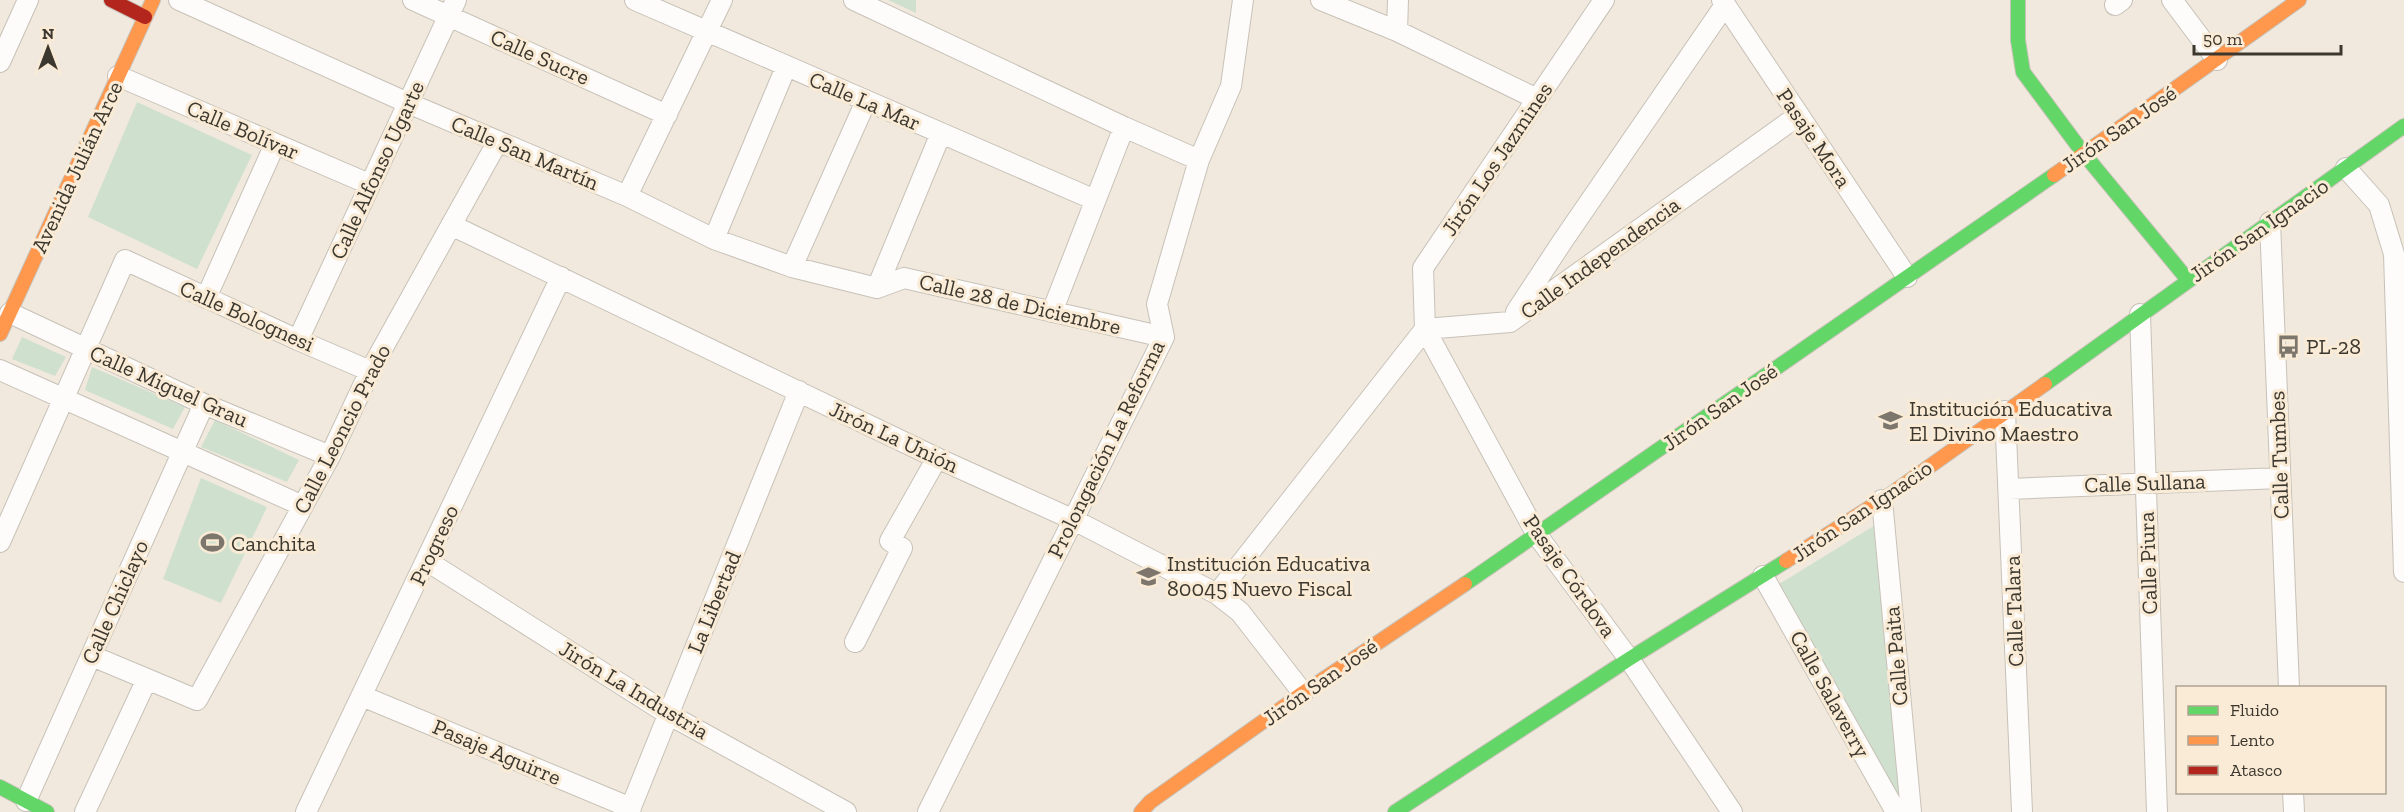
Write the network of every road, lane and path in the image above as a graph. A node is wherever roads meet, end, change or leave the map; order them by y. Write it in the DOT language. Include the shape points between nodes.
graph roads {
  1 [pos="28,0"];
  2 [pos="111,0"];
  3 [pos="153,0"];
  4 [pos="179,0"];
  5 [pos="412,0"];
  6 [pos="635,0"];
  7 [pos="722,0"];
  8 [pos="854,0"];
  9 [pos="1243,0"];
  10 [pos="1321,0"];
  11 [pos="1398,0"];
  12 [pos="1604,0"];
  13 [pos="2018,0"];
  14 [pos="2115,0"];
  15 [pos="2122,0"];
  16 [pos="2172,0"];
  17 [pos="2299,0"];
  18 [pos="1724,2"];
  19 [pos="452,8"];
  20 [pos="145,17"];
  21 [pos="706,32"];
  22 [pos="1397,32"];
  23 [pos="2217,60"];
  24 [pos="0,62"];
  25 [pos="786,67"];
  26 [pos="118,76"];
  27 [pos="1538,99"];
  28 [pos="866,101"];
  29 [pos="408,103"];
  30 [pos="668,115"];
  31 [pos="1799,115"];
  32 [pos="2404,126"];
  33 [pos="1124,127"];
  34 [pos="941,133"];
  35 [pos="498,141"];
  36 [pos="275,144"];
  37 [pos="2084,154"];
  38 [pos="1199,160"];
  39 [pos="2346,168"];
  40 [pos="369,184"];
  41 [pos="627,196"];
  42 [pos="1095,200"];
  43 [pos="2270,222"];
  44 [pos="451,225"];
  45 [pos="714,239"];
  46 [pos="792,267"];
  47 [pos="561,277"];
  48 [pos="1907,277"];
  49 [pos="2188,280"];
  50 [pos="877,288"];
  51 [pos="206,298"];
  52 [pos="1052,312"];
  53 [pos="10,313"];
  54 [pos="2140,314"];
  55 [pos="1510,322"];
  56 [pos="1425,329"];
  57 [pos="0,334"];
  58 [pos="1164,337"];
  59 [pos="298,340"];
  60 [pos="86,348"];
  61 [pos="0,370"];
  62 [pos="370,371"];
  63 [pos="799,391"];
  64 [pos="63,398"];
  65 [pos="204,404"];
  66 [pos="2005,411"];
  67 [pos="183,451"];
  68 [pos="330,456"];
  69 [pos="936,458"];
  70 [pos="2280,478"];
  71 [pos="2146,482"];
  72 [pos="2009,489"];
  73 [pos="1882,500"];
  74 [pos="303,506"];
  75 [pos="1072,519"];
  76 [pos="1537,535"];
  77 [pos="0,542"];
  78 [pos="427,561"];
  79 [pos="2404,572"];
  80 [pos="1763,576"];
  81 [pos="1217,594"];
  82 [pos="855,642"];
  83 [pos="92,656"];
  84 [pos="1629,658"];
  85 [pos="147,679"];
  86 [pos="2289,686"];
  87 [pos="1303,693"];
  88 [pos="363,696"];
  89 [pos="668,714"];
  90 [pos="0,787"];
  91 [pos="2293,794"];
  92 [pos="26,801"];
  93 [pos="630,810"];
  94 [pos="47,812"];
  95 [pos="85,812"];
  96 [pos="306,812"];
  97 [pos="846,812"];
  98 [pos="928,812"];
  99 [pos="1141,812"];
  100 [pos="1395,812"];
  101 [pos="1732,812"];
  102 [pos="1896,812"];
  103 [pos="1911,812"];
  104 [pos="2022,812"];
  105 [pos="2157,812"];
  106 [pos="2294,812"];
  1 -- 24 [label="street"];
  2 -- 20 [label="street"];
  3 -- 20 [label="street, Avenida Julián Arce"];
  4 -- 29 [label="street, Calle San Martín"];
  5 -- 19 [label="street, Calle Sucre"];
  6 -- 21 [label="street, Calle La Mar"];
  7 -- 21 [label="street"];
  8 -- 33 [label="street"];
  9 -- 38 [label="street, Prolongación La Reforma" via="1231,86"];
  10 -- 22 [label="street"];
  11 -- 22 [label="street"];
  12 -- 27 [label="street, Jirón Los Jazmines"];
  13 -- 37 [label="street" via="2023,72"];
  14 -- 15 [label="street" via="2115,4"];
  16 -- 23 [label="street"];
  17 -- 23 [label="street, Jirón San José"];
  18 -- 31 [label="street, Pasaje Mora"];
  18 -- 55 [label="street"];
  19 -- 29 [label="street, Calle Alfonso Ugarte"];
  19 -- 30 [label="street, Calle Sucre"];
  20 -- 26 [label="street, Avenida Julián Arce"];
  21 -- 25 [label="street, Calle La Mar"];
  21 -- 30 [label="street"];
  22 -- 27 [label="street"];
  23 -- 37 [label="street, Jirón San José"];
  25 -- 28 [label="street, Calle La Mar"];
  25 -- 45 [label="street"];
  26 -- 36 [label="street, Calle Bolívar"];
  26 -- 53 [label="street, Avenida Julián Arce"];
  27 -- 56 [label="street, Jirón Los Jazmines" via="1423,268"];
  28 -- 34 [label="street, Calle La Mar"];
  28 -- 46 [label="street"];
  29 -- 35 [label="street, Calle San Martín"];
  29 -- 40 [label="street, Calle Alfonso Ugarte"];
  30 -- 41 [label="street"];
  31 -- 48 [label="street, Pasaje Mora"];
  31 -- 55 [label="street, Calle Independencia"];
  32 -- 39 [label="street, Jirón San Ignacio"];
  33 -- 38 [label="street"];
  33 -- 42 [label="street"];
  34 -- 42 [label="street, Calle La Mar"];
  34 -- 50 [label="street"];
  35 -- 41 [label="street, Calle San Martín"];
  35 -- 44 [label="street, Calle Leoncio Prado"];
  36 -- 40 [label="street, Calle Bolívar"];
  36 -- 51 [label="street"];
  37 -- 48 [label="street, Jirón San José"];
  37 -- 49 [label="street"];
  38 -- 58 [label="street, Prolongación La Reforma" via="1157,304"];
  39 -- 43 [label="street, Jirón San Ignacio"];
  39 -- 79 [label="street" via="2379,205 2394,254"];
  40 -- 59 [label="street, Calle Alfonso Ugarte"];
  41 -- 45 [label="street, Calle San Martín"];
  42 -- 52 [label="street"];
  43 -- 49 [label="street, Jirón San Ignacio"];
  43 -- 70 [label="street, Calle Tumbes"];
  44 -- 47 [label="street, Jirón La Unión"];
  44 -- 62 [label="street, Calle Leoncio Prado"];
  45 -- 46 [label="street, Calle San Martín"];
  46 -- 50 [label="street, Calle San Martín"];
  47 -- 63 [label="street, Jirón La Unión"];
  47 -- 78 [label="street, Progreso"];
  48 -- 76 [label="street, Jirón San José"];
  49 -- 54 [label="street, Jirón San Ignacio"];
  50 -- 52 [label="street, Calle 28 de Diciembre" via="904,278"];
  51 -- 59 [label="street, Calle Bolognesi"];
  51 -- 60 [label="street, Calle Bolognesi" via="124,260"];
  52 -- 58 [label="street, Calle 28 de Diciembre"];
  53 -- 57 [label="street, Avenida Julián Arce"];
  53 -- 60 [label="street, Calle Miguel Grau"];
  54 -- 66 [label="street, Jirón San Ignacio"];
  54 -- 71 [label="street, Calle Piura"];
  55 -- 56 [label="street, Calle Independencia"];
  56 -- 76 [label="street, Pasaje Córdova"];
  56 -- 81 [label="street"];
  58 -- 75 [label="street, Prolongación La Reforma"];
  59 -- 62 [label="street, Calle Bolognesi"];
  60 -- 64 [label="street"];
  60 -- 65 [label="street, Calle Miguel Grau"];
  61 -- 64 [label="street"];
  62 -- 68 [label="street, Calle Leoncio Prado"];
  63 -- 69 [label="street, Jirón La Unión"];
  63 -- 89 [label="street, La Libertad"];
  64 -- 67 [label="street"];
  64 -- 77 [label="street"];
  65 -- 67 [label="street, Calle Chiclayo"];
  65 -- 68 [label="street, Calle Miguel Grau"];
  66 -- 72 [label="street, Calle Talara"];
  66 -- 73 [label="street, Jirón San Ignacio"];
  67 -- 74 [label="street"];
  67 -- 83 [label="street, Calle Chiclayo"];
  68 -- 74 [label="street, Calle Leoncio Prado"];
  69 -- 75 [label="street, Jirón La Unión"];
  69 -- 82 [label="street" via="891,541 902,548"];
  70 -- 71 [label="street, Calle Sullana"];
  70 -- 86 [label="street, Calle Tumbes"];
  71 -- 72 [label="street, Calle Sullana"];
  71 -- 105 [label="street, Calle Piura"];
  72 -- 104 [label="street, Calle Talara"];
  73 -- 80 [label="street, Jirón San Ignacio"];
  73 -- 103 [label="street, Calle Paita"];
  74 -- 85 [label="street, Calle Leoncio Prado" via="197,700"];
  75 -- 81 [label="street, Jirón La Unión"];
  75 -- 98 [label="street, Prolongación La Reforma"];
  76 -- 84 [label="street, Pasaje Córdova"];
  76 -- 87 [label="street, Jirón San José"];
  78 -- 88 [label="street, Progreso"];
  78 -- 89 [label="street, Jirón La Industria"];
  80 -- 84 [label="street, Jirón San Ignacio"];
  80 -- 102 [label="street, Calle Salaverry"];
  81 -- 87 [label="street, Jirón La Unión" via="1240,612"];
  83 -- 85 [label="street"];
  83 -- 92 [label="street, Calle Chiclayo"];
  84 -- 100 [label="street, Jirón San Ignacio"];
  84 -- 101 [label="street, Pasaje Córdova"];
  85 -- 95 [label="street"];
  87 -- 99 [label="street, Jirón San José"];
  88 -- 93 [label="street, Pasaje Aguirre"];
  88 -- 96 [label="street, Progreso"];
  89 -- 93 [label="street, La Libertad"];
  89 -- 97 [label="street, Jirón La Industria"];
  90 -- 92 [label="street"];
  91 -- 106 [label="street"];
  92 -- 94 [label="street"];
}
